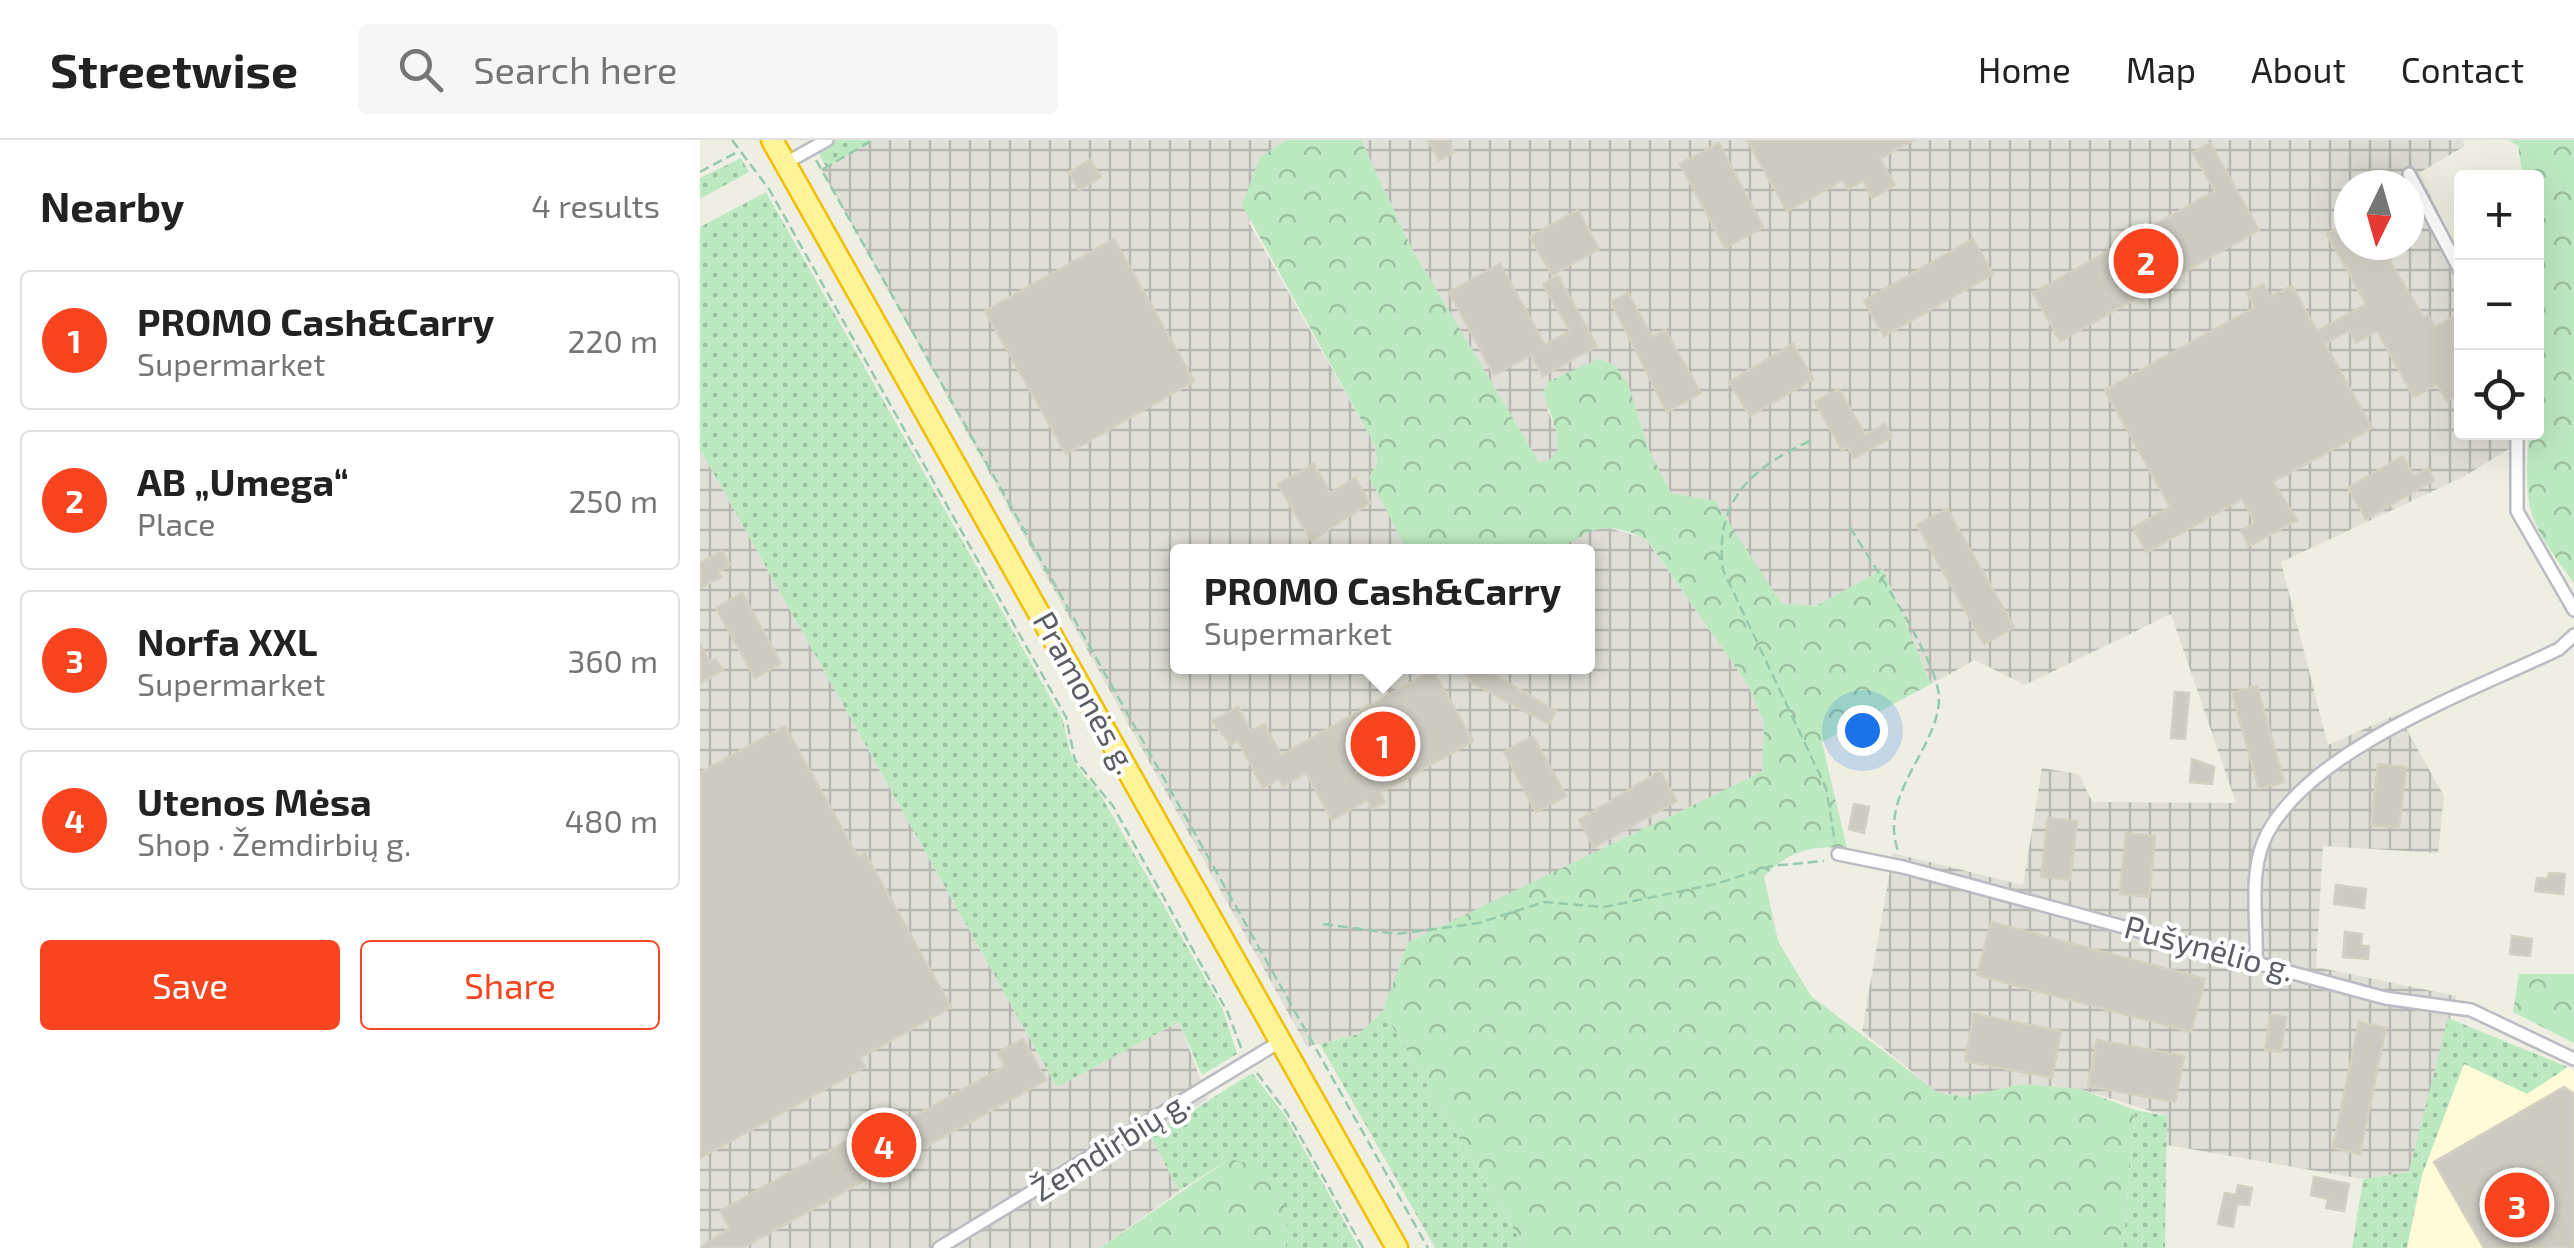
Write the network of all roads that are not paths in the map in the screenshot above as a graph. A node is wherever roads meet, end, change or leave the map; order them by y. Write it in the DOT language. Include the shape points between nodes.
graph roads {
  1 [pos="772,140"];
  2 [pos="827,140"];
  3 [pos="784,164"];
  4 [pos="2424,202"];
  5 [pos="2456,260"];
  6 [pos="2517,440"];
  7 [pos="2574,610"];
  8 [pos="2574,634"];
  9 [pos="1838,854"];
  10 [pos="2256,961"];
  11 [pos="1281,1042"];
  12 [pos="2574,1059"];
  13 [pos="939,1248"];
  14 [pos="1397,1248"];
  1 -- 3 [label="highway, Pramonės g."];
  2 -- 3 [label="street"];
  3 -- 11 [label="highway, Pramonės g."];
  4 -- 5 [label="street"];
  6 -- 7 [label="street" via="2517,511"];
  8 -- 10 [label="street" via="2558,649 2344,754 2308,785 2268,832 2256,871"];
  9 -- 10 [label="street, Pušynėlio g."];
  10 -- 12 [label="street, Pušynėlio g." via="2385,998 2471,1010"];
  11 -- 13 [label="street, Žemdirbių g."];
  11 -- 14 [label="highway, Pramonės g."];
}
